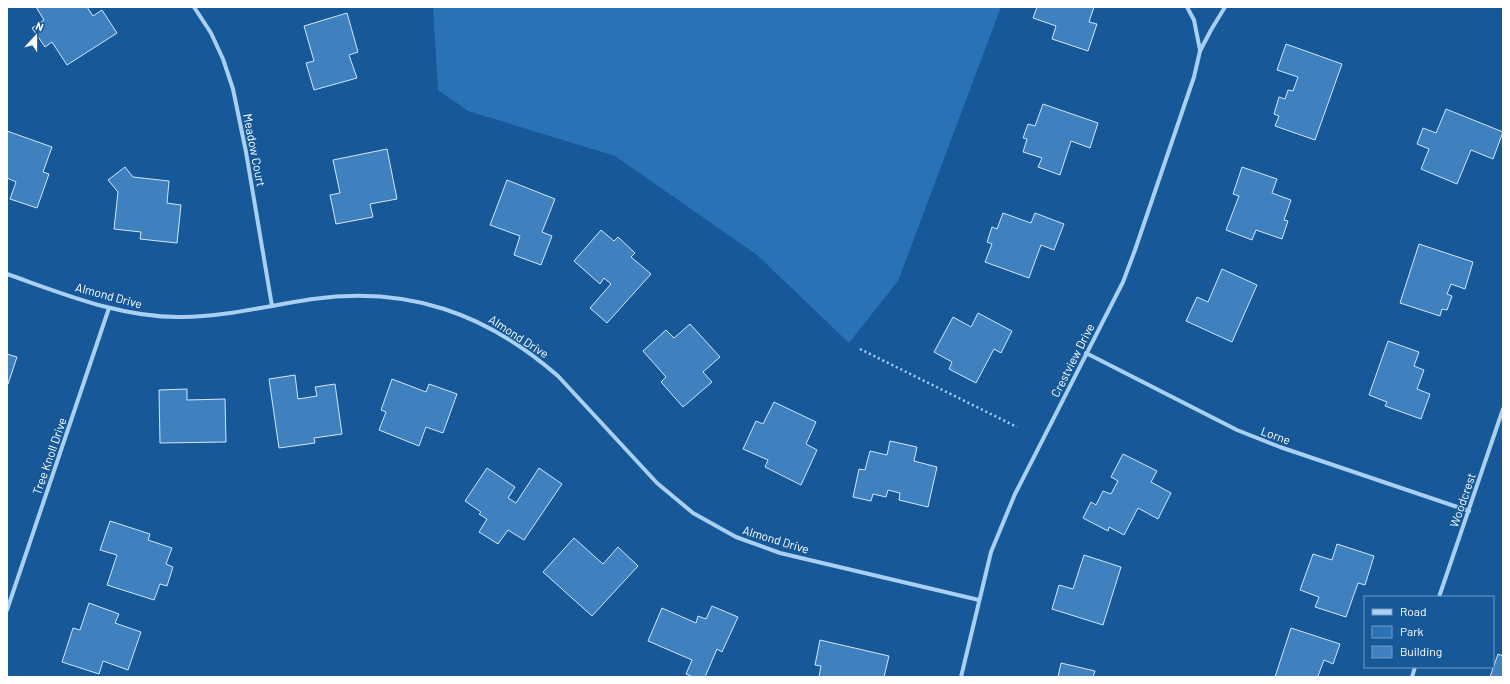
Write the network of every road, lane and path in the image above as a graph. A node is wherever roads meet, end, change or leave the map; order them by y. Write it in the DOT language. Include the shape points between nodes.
graph roads {
  1 [pos="194,7"];
  2 [pos="1187,7"];
  3 [pos="1225,7"];
  4 [pos="1200,51"];
  5 [pos="7,274"];
  6 [pos="272,306"];
  7 [pos="109,308"];
  8 [pos="860,349"];
  9 [pos="1086,353"];
  10 [pos="1503,409"];
  11 [pos="1017,427"];
  12 [pos="1468,511"];
  13 [pos="1439,596"];
  14 [pos="979,600"];
  15 [pos="7,610"];
  16 [pos="961,677"];
  1 -- 6 [label="street, Meadow Court" via="214,40 232,89 246,152"];
  2 -- 4 [label="street, Crestview Drive" via="1194,20"];
  3 -- 4 [label="street, Crestview Drive"];
  4 -- 9 [label="street, Crestview Drive" via="1194,78 1123,282"];
  5 -- 7 [label="street, Almond Drive"];
  6 -- 7 [label="street, Almond Drive" via="227,314 182,317 134,314"];
  6 -- 14 [label="street, Almond Drive" via="353,296 403,298 468,317 504,335 542,362 657,483 693,513 714,526 736,538 780,554"];
  7 -- 15 [label="street, Tree Knoll Drive"];
  8 -- 11 [label="path"];
  9 -- 12 [label="street, Lorne" via="1236,430"];
  9 -- 14 [label="street, Crestview Drive" via="1014,494 991,552"];
  10 -- 12 [label="street, Woodcrest"];
  12 -- 13 [label="street, Woodcrest"];
  14 -- 16 [label="street, Crestview Drive"];
}
